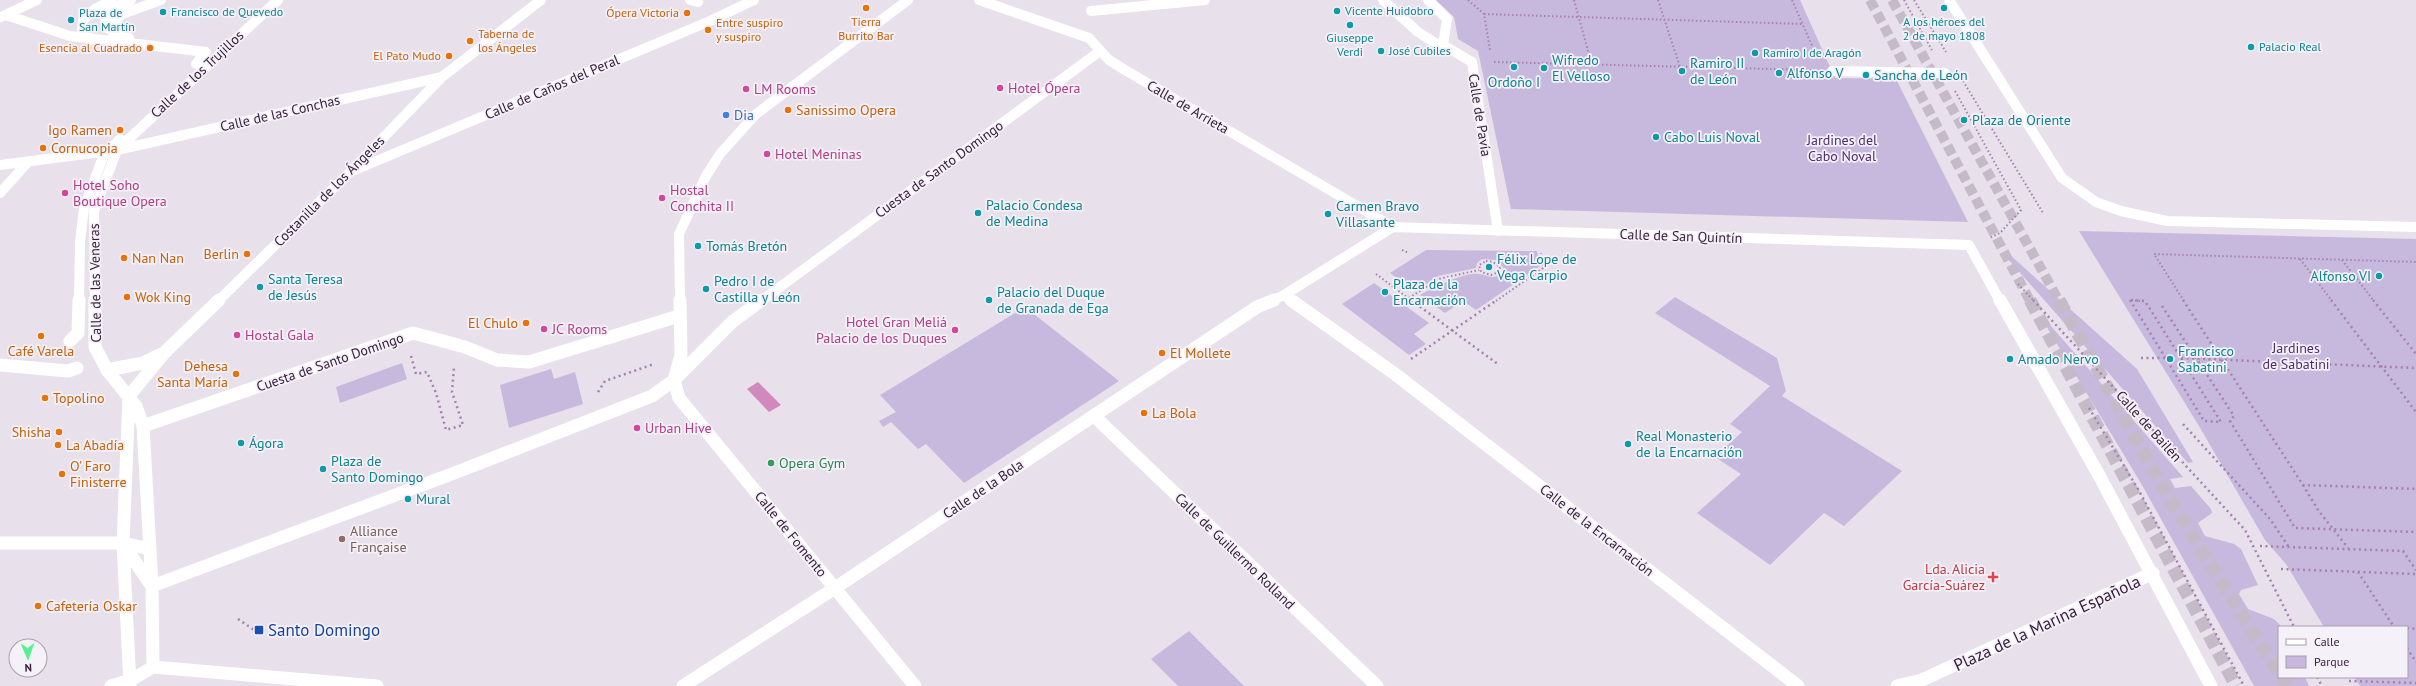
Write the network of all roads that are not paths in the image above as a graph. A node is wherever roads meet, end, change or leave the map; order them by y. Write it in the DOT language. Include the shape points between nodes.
graph roads {
  1 [pos="37,0"];
  2 [pos="112,0"];
  3 [pos="130,0"];
  4 [pos="161,0"];
  5 [pos="278,0"];
  6 [pos="541,0"];
  7 [pos="754,0"];
  8 [pos="908,0"];
  9 [pos="978,0"];
  10 [pos="1206,0"];
  11 [pos="1383,0"];
  12 [pos="1428,0"];
  13 [pos="1950,0"];
  14 [pos="1092,11"];
  15 [pos="3,17"];
  16 [pos="107,28"];
  17 [pos="91,40"];
  18 [pos="226,47"];
  19 [pos="1100,51"];
  20 [pos="1477,62"];
  21 [pos="1828,71"];
  22 [pos="1945,73"];
  23 [pos="442,77"];
  24 [pos="112,151"];
  25 [pos="28,162"];
  26 [pos="0,165"];
  27 [pos="350,172"];
  28 [pos="0,193"];
  29 [pos="1393,227"];
  30 [pos="2416,228"];
  31 [pos="1498,231"];
  32 [pos="1284,294"];
  33 [pos="679,316"];
  34 [pos="70,340"];
  35 [pos="165,352"];
  36 [pos="0,365"];
  37 [pos="77,368"];
  38 [pos="107,370"];
  39 [pos="674,380"];
  40 [pos="129,396"];
  41 [pos="1094,416"];
  42 [pos="143,426"];
  43 [pos="123,543"];
  44 [pos="0,544"];
  45 [pos="150,549"];
  46 [pos="2153,573"];
  47 [pos="152,586"];
  48 [pos="835,588"];
  49 [pos="153,667"];
  50 [pos="131,683"];
  51 [pos="361,685"];
  52 [pos="111,686"];
  53 [pos="376,686"];
  54 [pos="683,686"];
  55 [pos="915,686"];
  56 [pos="1377,686"];
  57 [pos="1798,686"];
  58 [pos="1897,686"];
  59 [pos="2211,686"];
  1 -- 15 [label="street"];
  2 -- 17 [label="street" via="95,9 83,20 82,31"];
  3 -- 16 [label="street" via="106,13"];
  4 -- 16 [label="street" via="122,14"];
  5 -- 18 [label="street, Calle de los Trujillos"];
  6 -- 23 [label="street, Costanilla de los Ángeles"];
  7 -- 27 [label="street, Calle de Caños del Peral" via="710,21"];
  8 -- 33 [label="street" via="756,114 720,154 699,189 679,234"];
  9 -- 19 [label="street, Calle de Arrieta" via="1089,38"];
  10 -- 14 [label="street"];
  11 -- 20 [label="street" via="1418,32 1464,61"];
  12 -- 20 [label="street, Calle de Pavía" via="1446,17 1449,24 1443,45"];
  13 -- 30 [label="street" via="2062,178 2096,202 2121,212 2167,221"];
  15 -- 17 [label="street"];
  16 -- 18 [label="street" via="117,36"];
  17 -- 24 [label="street" via="207,53"];
  18 -- 24 [label="street, Calle de los Trujillos"];
  19 -- 29 [label="street, Calle de Arrieta" via="1125,70"];
  19 -- 39 [label="street, Cuesta de Santo Domingo" via="732,322"];
  20 -- 31 [label="street, Calle de Pavía"];
  21 -- 22 [label="street"];
  23 -- 24 [label="street, Calle de las Conchas"];
  23 -- 27 [label="street, Costanilla de los Ángeles"];
  24 -- 25 [label="street, Calle de las Conchas"];
  24 -- 34 [label="street" via="84,208 80,242 78,333"];
  24 -- 38 [label="street, Calle de las Veneras" via="94,211 94,346"];
  25 -- 26 [label="street, Calle de las Conchas"];
  25 -- 28 [label="street"];
  27 -- 35 [label="street, Costanilla de los Ángeles"];
  29 -- 31 [label="street, Calle de San Quintín"];
  29 -- 32 [label="street"];
  31 -- 46 [label="street, Calle de San Quintín" via="1969,245"];
  32 -- 41 [label="street, Calle de la Bola" via="1257,307"];
  32 -- 57 [label="street, Calle de la Encarnación" via="1392,373"];
  33 -- 39 [label="street" via="681,355"];
  33 -- 42 [label="street, Cuesta de Santo Domingo" via="529,362 497,360 465,347 413,334"];
  35 -- 38 [label="street" via="143,364"];
  35 -- 40 [label="street, Costanilla de los Ángeles"];
  36 -- 37 [label="street" via="68,371"];
  38 -- 40 [label="street, Calle de las Veneras"];
  39 -- 47 [label="street" via="652,396"];
  39 -- 48 [label="street, Calle de Fomento" via="679,398"];
  40 -- 42 [label="street" via="136,406"];
  40 -- 43 [label="street"];
  41 -- 48 [label="street, Calle de la Bola"];
  41 -- 56 [label="street, Calle de Guillermo Rolland"];
  42 -- 45 [label="street"];
  43 -- 44 [label="street"];
  43 -- 45 [label="street"];
  43 -- 47 [label="street"];
  43 -- 50 [label="street"];
  45 -- 47 [label="street"];
  46 -- 58 [label="street, Plaza de la Marina Española" via="1922,680"];
  46 -- 59 [label="street"];
  47 -- 49 [label="street"];
  48 -- 54 [label="street, Calle de la Bola"];
  48 -- 55 [label="street, Calle de Fomento"];
  49 -- 50 [label="street"];
  49 -- 51 [label="street"];
  50 -- 52 [label="street"];
  51 -- 53 [label="street"];
}
